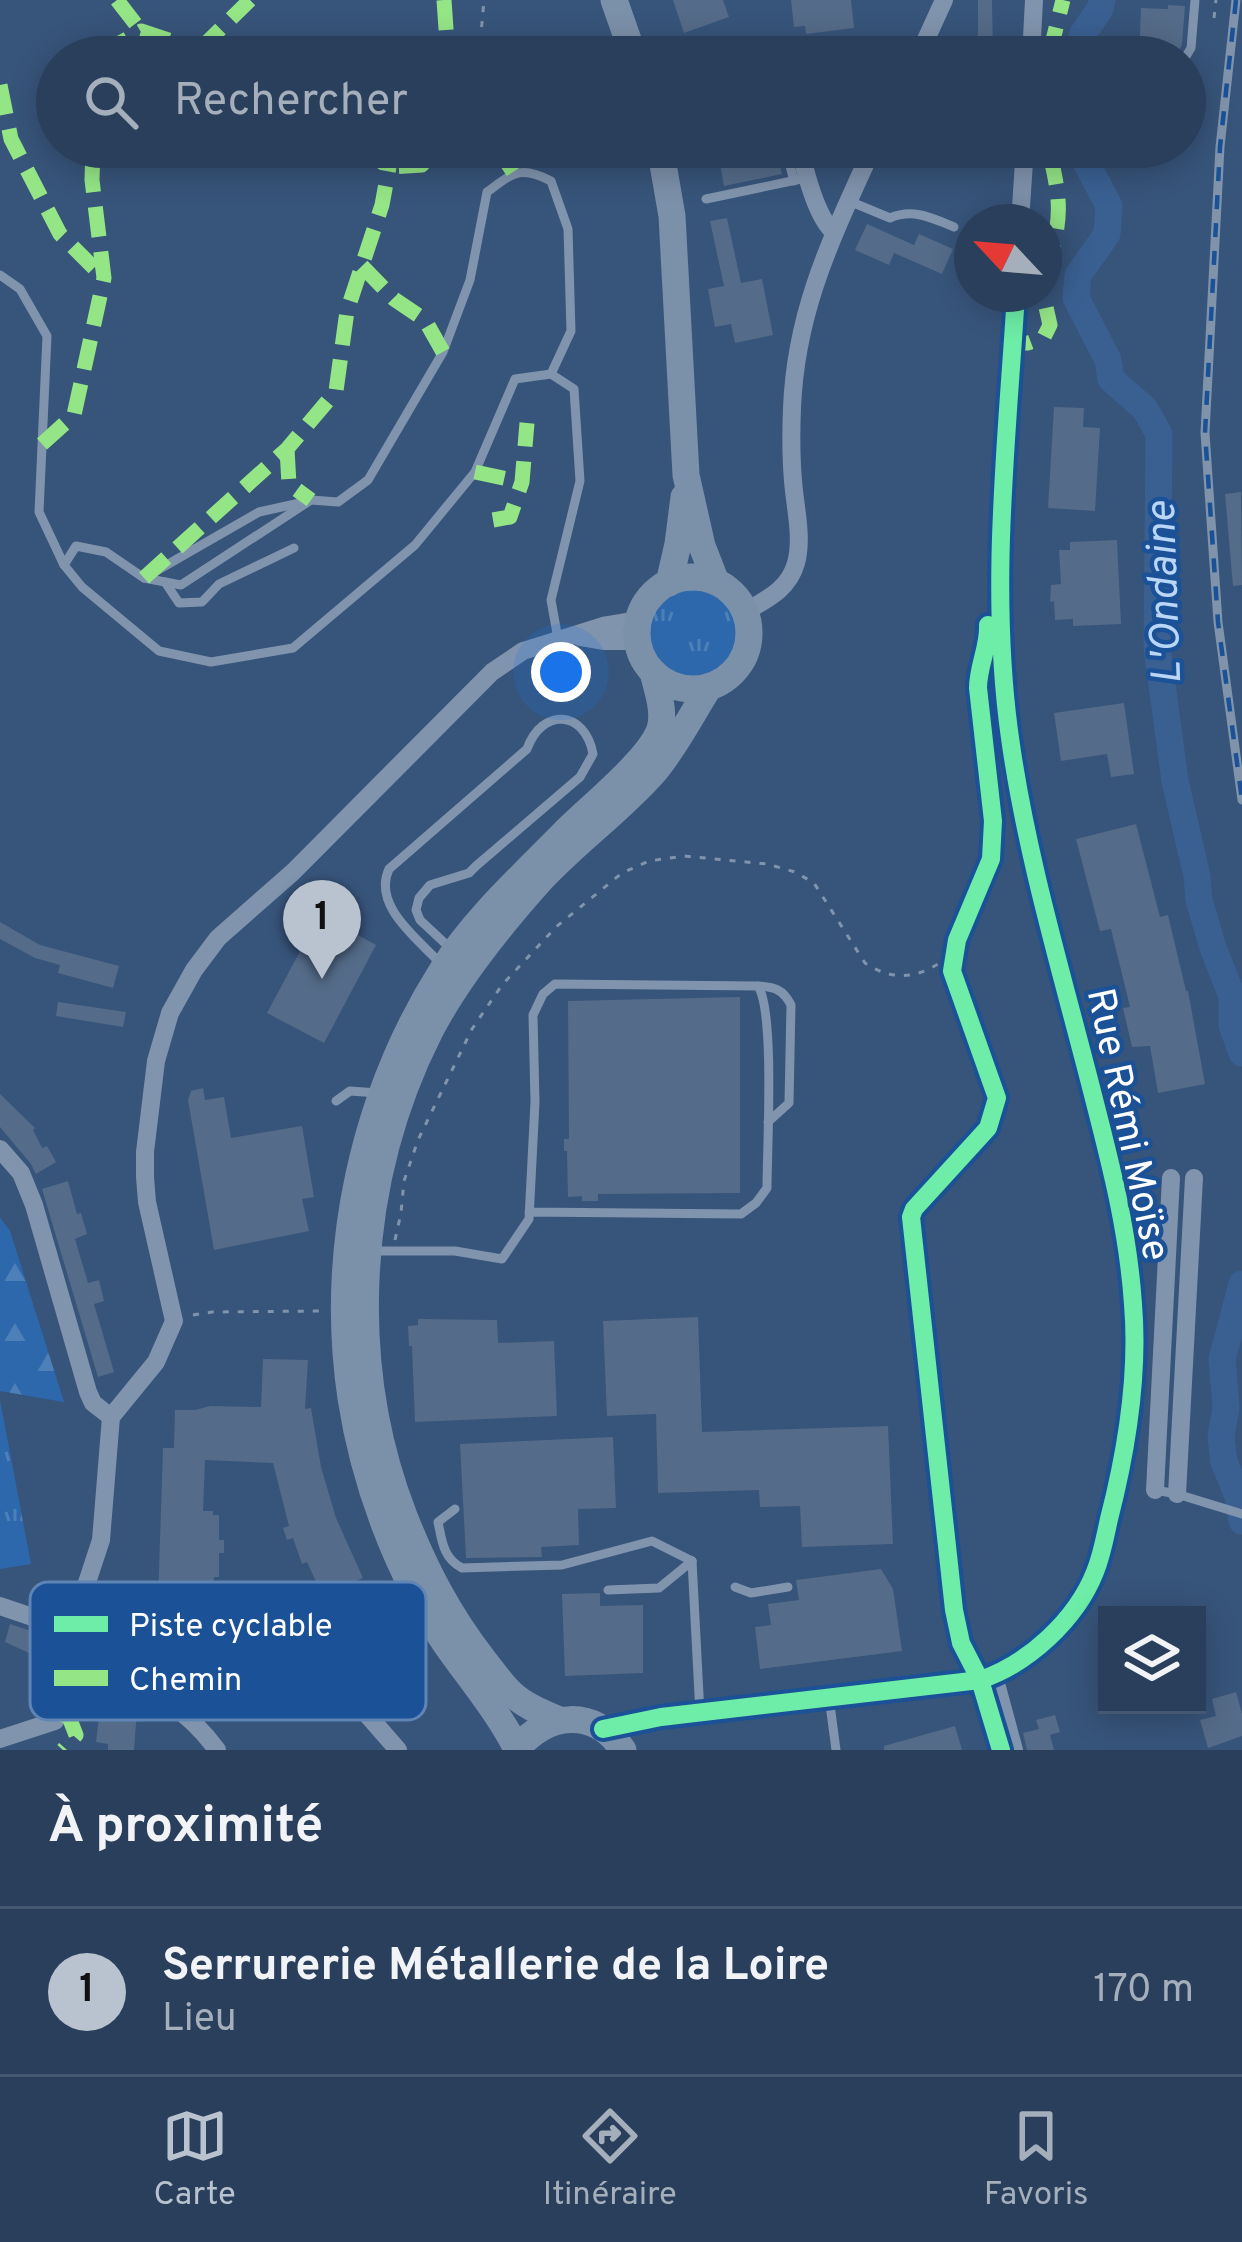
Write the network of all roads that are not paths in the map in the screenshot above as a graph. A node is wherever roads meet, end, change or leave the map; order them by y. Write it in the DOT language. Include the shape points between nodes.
graph roads {
  1 [pos="614,0"];
  2 [pos="944,0"];
  3 [pos="1034,0"];
  4 [pos="1195,0"];
  5 [pos="627,36"];
  6 [pos="928,36"];
  7 [pos="1032,36"];
  8 [pos="1192,36"];
  9 [pos="664,168"];
  10 [pos="795,168"];
  11 [pos="800,168"];
  12 [pos="863,168"];
  13 [pos="1024,168"];
  14 [pos="800,179"];
  15 [pos="706,199"];
  16 [pos="848,201"];
  17 [pos="1021,204"];
  18 [pos="954,227"];
  19 [pos="834,232"];
  20 [pos="0,275"];
  21 [pos="1015,312"];
  22 [pos="551,374"];
  23 [pos="686,475"];
  24 [pos="311,500"];
  25 [pos="294,548"];
  26 [pos="64,565"];
  27 [pos="144,578"];
  28 [pos="165,582"];
  29 [pos="716,582"];
  30 [pos="669,583"];
  31 [pos="746,613"];
  32 [pos="638,630"];
  33 [pos="567,638"];
  34 [pos="652,672"];
  35 [pos="709,687"];
  36 [pos="449,960"];
  37 [pos="758,986"];
  38 [pos="343,1079"];
  39 [pos="350,1091"];
  40 [pos="384,1093"];
  41 [pos="337,1101"];
  42 [pos="767,1124"];
  43 [pos="0,1149"];
  44 [pos="1171,1178"];
  45 [pos="1194,1178"];
  46 [pos="529,1212"];
  47 [pos="368,1251"];
  48 [pos="111,1418"];
  49 [pos="1155,1490"];
  50 [pos="1177,1494"];
  51 [pos="455,1508"];
  52 [pos="1242,1514"];
  53 [pos="692,1562"];
  54 [pos="87,1582"];
  55 [pos="410,1582"];
  56 [pos="735,1587"];
  57 [pos="788,1587"];
  58 [pos="608,1590"];
  59 [pos="0,1606"];
  60 [pos="426,1613"];
  61 [pos="30,1616"];
  62 [pos="994,1676"];
  63 [pos="829,1697"];
  64 [pos="700,1714"];
  65 [pos="662,1717"];
  66 [pos="55,1720"];
  67 [pos="191,1720"];
  68 [pos="372,1720"];
  69 [pos="559,1720"];
  70 [pos="0,1739"];
  71 [pos="619,1743"];
  72 [pos="217,1750"];
  73 [pos="398,1750"];
  74 [pos="516,1750"];
  75 [pos="836,1750"];
  76 [pos="1014,1750"];
  1 -- 5 [label="main road"];
  2 -- 6 [label="street"];
  3 -- 7 [label="street"];
  4 -- 8 [label="lane"];
  9 -- 23 [label="main road"];
  10 -- 14 [label="lane"];
  11 -- 14 [label="street"];
  12 -- 16 [label="street"];
  13 -- 17 [label="street"];
  14 -- 15 [label="lane"];
  14 -- 19 [label="street"];
  16 -- 18 [label="lane" via="890,218 924,214"];
  16 -- 19 [label="street"];
  19 -- 31 [label="street" via="809,297 794,378 796,564 785,587"];
  20 -- 26 [label="lane" via="20,289 47,336 39,512"];
  21 -- 62 [label="street, Rue Rémi Moïse" via="1000,589 1010,735 1123,1214 1134,1371 1124,1461 1087,1591 1040,1644"];
  22 -- 24 [label="lane" via="571,331 568,230 551,181 513,172 487,192 470,280 442,352 368,480 338,502"];
  22 -- 26 [label="lane" via="514,379 475,472 415,545 293,648 211,662 159,651"];
  22 -- 33 [label="lane" via="574,389 580,481 551,600"];
  23 -- 29 [label="main road"];
  23 -- 30 [label="main road"];
  24 -- 27 [label="lane" via="260,512"];
  24 -- 28 [label="lane" via="181,585"];
  25 -- 28 [label="lane" via="219,584 202,602 179,602"];
  26 -- 27 [label="lane" via="76,546 106,552"];
  27 -- 28 [label="lane"];
  29 -- 30 [label="main road"];
  29 -- 31 [label="main road"];
  30 -- 32 [label="main road" via="645,605"];
  31 -- 35 [label="main road" via="739,665"];
  32 -- 33 [label="street" via="603,626"];
  32 -- 34 [label="main road"];
  33 -- 48 [label="street" via="523,651 492,672 194,970 156,1061 145,1152 147,1202 175,1321 156,1362"];
  34 -- 35 [label="main road" via="669,684"];
  34 -- 36 [label="main road" via="661,729 643,756"];
  35 -- 47 [label="main road" via="659,767 539,881 431,1029 381,1164"];
  36 -- 36 [label="lane" via="420,920 419,898 430,885 469,873 580,777 593,754 578,724 543,724 527,749 389,868 383,885 390,909"];
  36 -- 40 [label="main road"];
  37 -- 42 [label="lane" via="767,1030"];
  37 -- 42 [label="lane" via="778,988 791,1005 789,1102"];
  37 -- 46 [label="lane" via="555,984 544,994 533,1015"];
  38 -- 39 [label="lane"];
  39 -- 40 [label="lane"];
  39 -- 41 [label="lane"];
  40 -- 55 [label="main road" via="360,1162 346,1287 352,1399 374,1496"];
  42 -- 46 [label="lane" via="767,1187 741,1214"];
  43 -- 48 [label="street" via="34,1205 88,1392"];
  44 -- 49 [label="street"];
  45 -- 50 [label="street"];
  46 -- 47 [label="lane" via="502,1259"];
  47 -- 69 [label="main road" via="371,1392 392,1484 423,1563 510,1693"];
  48 -- 54 [label="street" via="101,1540"];
  49 -- 50 [label="lane"];
  50 -- 52 [label="lane"];
  51 -- 53 [label="lane" via="438,1522 446,1553 462,1568 562,1565 652,1540"];
  53 -- 58 [label="lane" via="659,1588"];
  53 -- 64 [label="lane"];
  56 -- 57 [label="lane"];
  59 -- 61 [label="street"];
  60 -- 74 [label="main road"];
  62 -- 63 [label="street, Rue Rémi Moïse"];
  62 -- 76 [label="street"];
  63 -- 64 [label="street, Rue Rémi Moïse"];
  63 -- 75 [label="lane"];
  64 -- 65 [label="street, Rue Rémi Moïse"];
  65 -- 71 [label="street, Rue Rémi Moïse"];
  65 -- 71 [label="street"];
  66 -- 70 [label="street"];
  67 -- 72 [label="street"];
  68 -- 73 [label="street"];
  69 -- 71 [label="main road" via="590,1722"];
  69 -- 74 [label="main road"];
}
